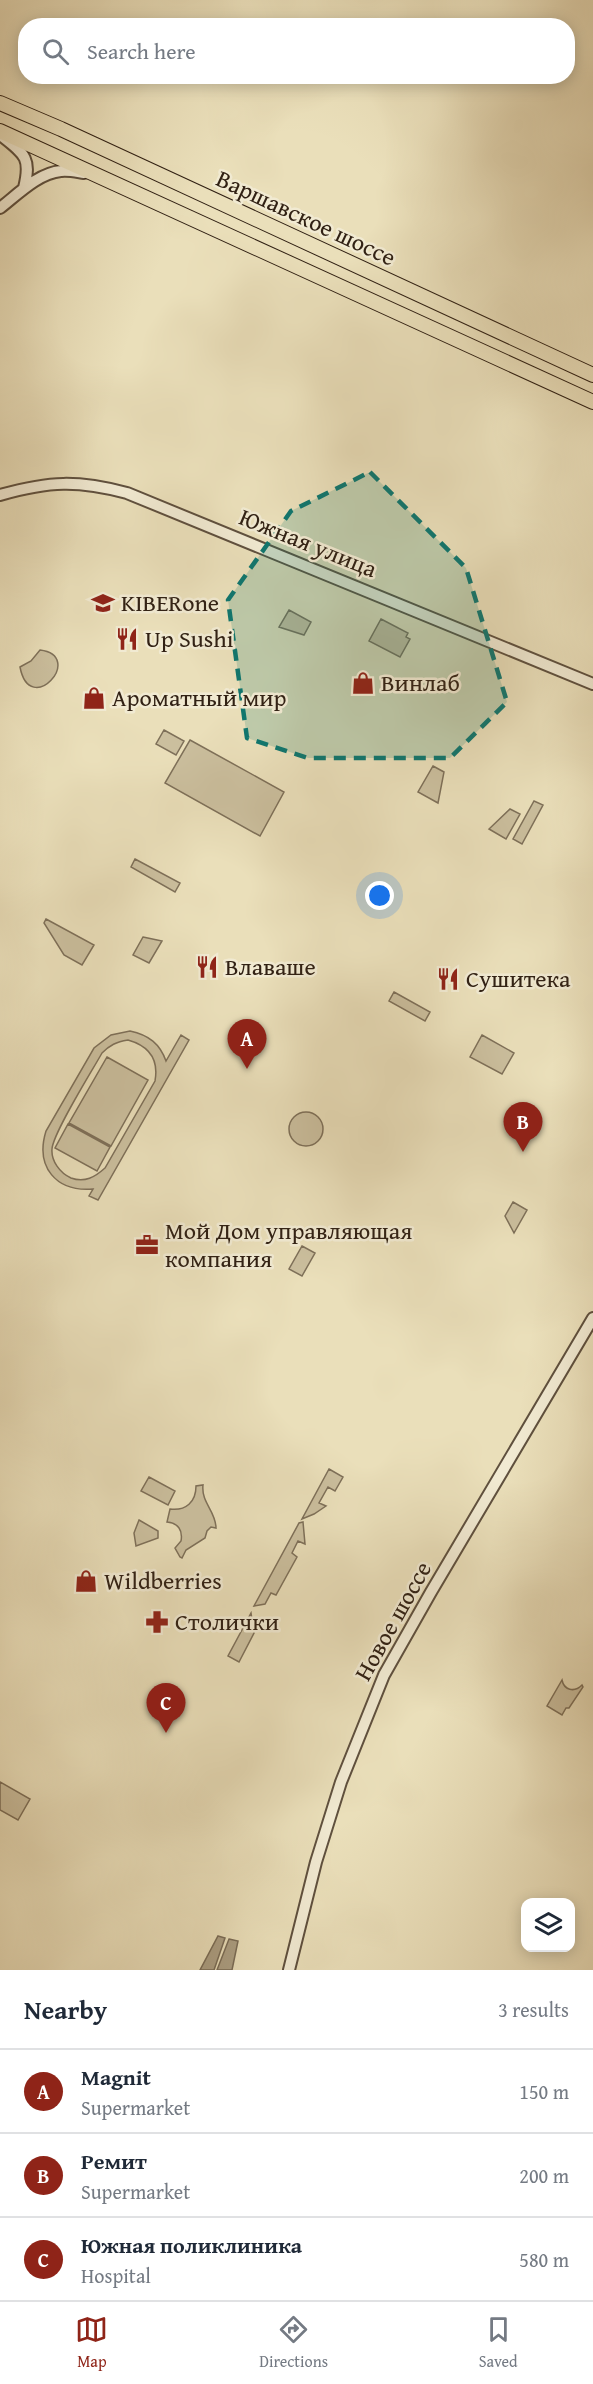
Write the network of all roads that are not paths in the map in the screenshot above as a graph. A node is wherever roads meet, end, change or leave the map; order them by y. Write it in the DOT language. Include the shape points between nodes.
graph roads {
  1 [pos="0,103"];
  2 [pos="0,133"];
  3 [pos="100,175"];
  4 [pos="24,188"];
  5 [pos="0,208"];
  6 [pos="593,375"];
  7 [pos="593,402"];
  8 [pos="0,495"];
  9 [pos="593,684"];
  10 [pos="593,1318"];
  11 [pos="289,1970"];
  1 -- 6 [label="main road, Варшавское шоссе"];
  2 -- 3 [label="main road, Варшавское шоссе"];
  2 -- 4 [label="street" via="21,150 28,162"];
  3 -- 4 [label="street" via="62,170"];
  3 -- 7 [label="main road, Варшавское шоссе"];
  4 -- 5 [label="street"];
  8 -- 9 [label="street, Южная улица" via="34,485 61,483 94,484 127,493"];
  10 -- 11 [label="street, Новое шоссе" via="384,1675 337,1792"];
}
